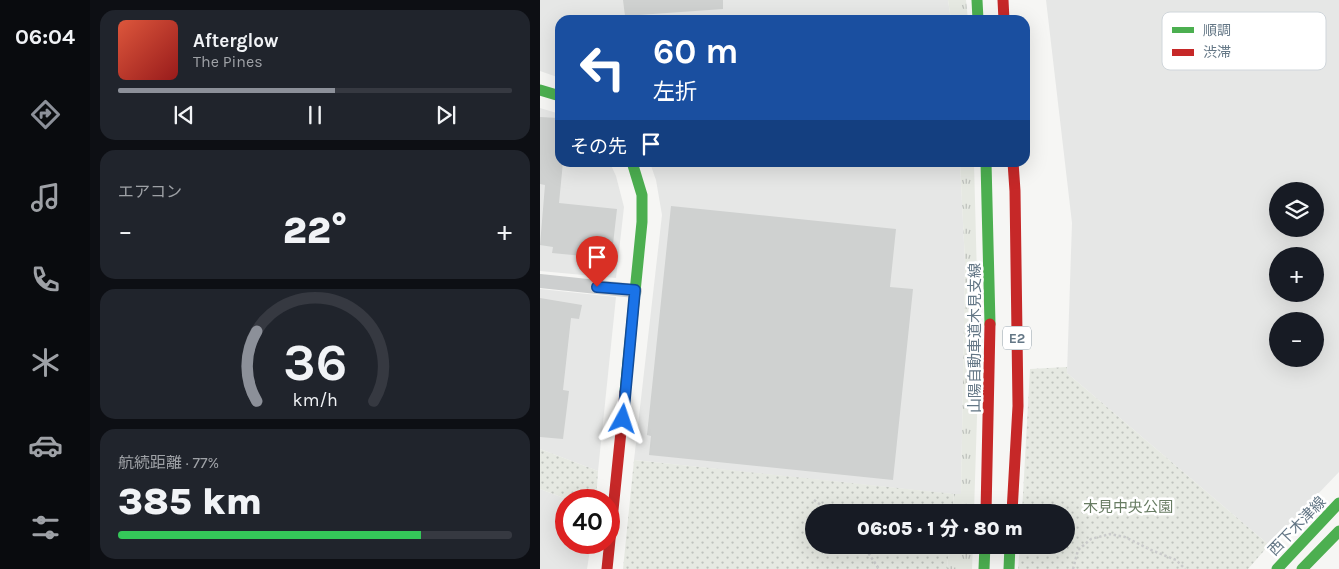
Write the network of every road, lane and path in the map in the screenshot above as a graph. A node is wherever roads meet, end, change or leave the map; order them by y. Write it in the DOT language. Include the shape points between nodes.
graph roads {
  1 [pos="977,0"];
  2 [pos="1002,0"];
  3 [pos="978,15"];
  4 [pos="1004,15"];
  5 [pos="540,90"];
  6 [pos="555,94"];
  7 [pos="634,167"];
  8 [pos="986,167"];
  9 [pos="1013,167"];
  10 [pos="540,281"];
  11 [pos="635,290"];
  12 [pos="814,500"];
  13 [pos="1339,503"];
  14 [pos="819,504"];
  15 [pos="986,504"];
  16 [pos="1012,504"];
  17 [pos="1339,530"];
  18 [pos="869,554"];
  19 [pos="985,554"];
  20 [pos="1010,554"];
  21 [pos="608,569"];
  22 [pos="879,569"];
  23 [pos="984,569"];
  24 [pos="1009,569"];
  25 [pos="1073,569"];
  26 [pos="1185,569"];
  27 [pos="1277,569"];
  28 [pos="1302,569"];
  1 -- 3 [label="main road"];
  2 -- 4 [label="main road"];
  5 -- 6 [label="main road"];
  7 -- 11 [label="main road" via="642,195"];
  8 -- 15 [label="main road, 山陽自動車道木見支線 / E2" via="990,410"];
  9 -- 16 [label="main road, E2" via="1018,406"];
  10 -- 11 [label="street"];
  11 -- 21 [label="main road"];
  12 -- 14 [label="path"];
  13 -- 27 [label="main road, 西下木津線"];
  17 -- 28 [label="main road"];
  18 -- 22 [label="path"];
  19 -- 23 [label="main road"];
  20 -- 24 [label="main road"];
  25 -- 26 [label="path" via="1078,550 1091,539 1110,534 1125,537 1176,560"];
}
